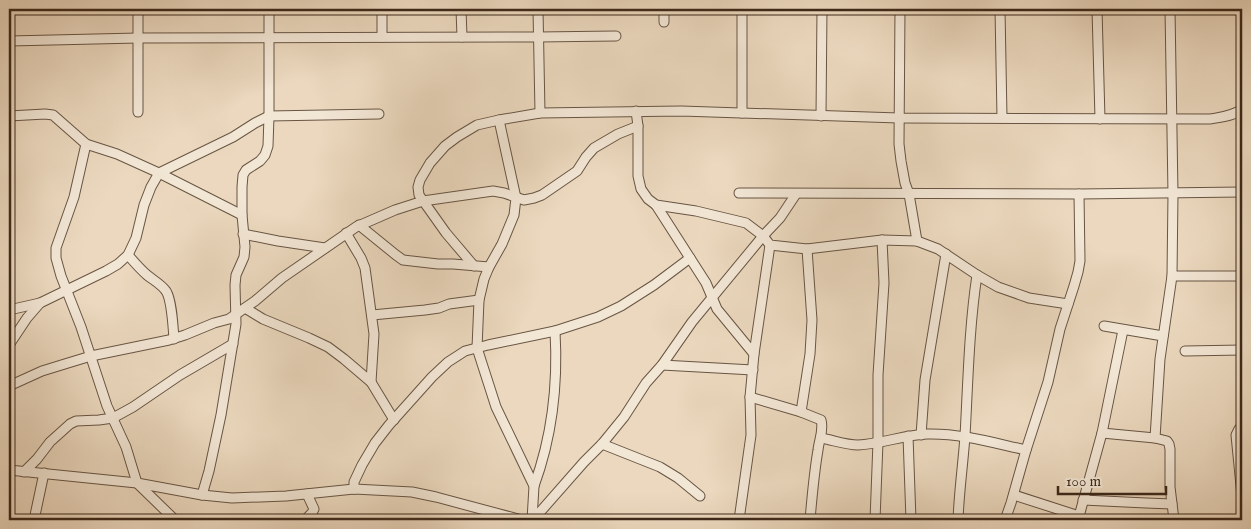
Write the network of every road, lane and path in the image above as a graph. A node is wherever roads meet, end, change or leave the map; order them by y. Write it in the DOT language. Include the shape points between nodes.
graph roads {
  1 [pos="138,9"];
  2 [pos="269,9"];
  3 [pos="382,9"];
  4 [pos="461,9"];
  5 [pos="538,9"];
  6 [pos="664,9"];
  7 [pos="742,9"];
  8 [pos="822,9"];
  9 [pos="900,9"];
  10 [pos="1000,9"];
  11 [pos="1097,9"];
  12 [pos="1170,9"];
  13 [pos="664,22"];
  14 [pos="616,36"];
  15 [pos="382,37"];
  16 [pos="462,37"];
  17 [pos="538,37"];
  18 [pos="138,38"];
  19 [pos="269,38"];
  20 [pos="9,41"];
  21 [pos="1242,109"];
  22 [pos="138,112"];
  23 [pos="636,112"];
  24 [pos="540,113"];
  25 [pos="742,113"];
  26 [pos="379,114"];
  27 [pos="9,116"];
  28 [pos="269,116"];
  29 [pos="821,116"];
  30 [pos="899,118"];
  31 [pos="1002,118"];
  32 [pos="1100,119"];
  33 [pos="500,120"];
  34 [pos="1171,120"];
  35 [pos="638,126"];
  36 [pos="86,144"];
  37 [pos="159,173"];
  38 [pos="1242,192"];
  39 [pos="739,193"];
  40 [pos="796,194"];
  41 [pos="909,194"];
  42 [pos="1078,194"];
  43 [pos="1173,194"];
  44 [pos="516,198"];
  45 [pos="423,201"];
  46 [pos="656,205"];
  47 [pos="242,215"];
  48 [pos="359,225"];
  49 [pos="346,233"];
  50 [pos="243,234"];
  51 [pos="763,236"];
  52 [pos="882,240"];
  53 [pos="917,241"];
  54 [pos="770,245"];
  55 [pos="325,248"];
  56 [pos="808,248"];
  57 [pos="946,254"];
  58 [pos="128,255"];
  59 [pos="690,258"];
  60 [pos="474,266"];
  61 [pos="489,267"];
  62 [pos="978,275"];
  63 [pos="1172,276"];
  64 [pos="1242,276"];
  65 [pos="67,290"];
  66 [pos="713,297"];
  67 [pos="480,300"];
  68 [pos="40,303"];
  69 [pos="1068,304"];
  70 [pos="245,308"];
  71 [pos="9,310"];
  72 [pos="236,314"];
  73 [pos="372,315"];
  74 [pos="1104,326"];
  75 [pos="555,330"];
  76 [pos="1123,330"];
  77 [pos="1163,336"];
  78 [pos="174,339"];
  79 [pos="233,344"];
  80 [pos="9,345"];
  81 [pos="477,348"];
  82 [pos="1242,350"];
  83 [pos="1185,351"];
  84 [pos="754,354"];
  85 [pos="91,356"];
  86 [pos="662,365"];
  87 [pos="753,370"];
  88 [pos="371,382"];
  89 [pos="9,386"];
  90 [pos="750,397"];
  91 [pos="801,412"];
  92 [pos="113,418"];
  93 [pos="394,420"];
  94 [pos="1242,428"];
  95 [pos="1102,433"];
  96 [pos="921,435"];
  97 [pos="908,436"];
  98 [pos="965,437"];
  99 [pos="821,438"];
  100 [pos="1154,438"];
  101 [pos="878,442"];
  102 [pos="602,444"];
  103 [pos="1026,450"];
  104 [pos="9,470"];
  105 [pos="24,472"];
  106 [pos="44,473"];
  107 [pos="137,483"];
  108 [pos="534,486"];
  109 [pos="354,489"];
  110 [pos="307,494"];
  111 [pos="202,495"];
  112 [pos="1014,495"];
  113 [pos="700,496"];
  114 [pos="1242,496"];
  115 [pos="1084,500"];
  116 [pos="1172,504"];
  117 [pos="1079,518"];
  118 [pos="34,520"];
  119 [pos="175,520"];
  120 [pos="305,520"];
  121 [pos="522,520"];
  122 [pos="533,520"];
  123 [pos="739,520"];
  124 [pos="810,520"];
  125 [pos="875,520"];
  126 [pos="911,520"];
  127 [pos="958,520"];
  128 [pos="1005,520"];
  129 [pos="1174,520"];
  1 -- 18 [label="street"];
  2 -- 19 [label="street"];
  3 -- 15 [label="street"];
  4 -- 16 [label="street"];
  5 -- 17 [label="street"];
  6 -- 13 [label="street"];
  7 -- 25 [label="street"];
  8 -- 29 [label="street"];
  9 -- 30 [label="street"];
  10 -- 31 [label="street"];
  11 -- 32 [label="street"];
  12 -- 34 [label="street"];
  14 -- 17 [label="street"];
  15 -- 16 [label="street"];
  15 -- 19 [label="street"];
  16 -- 17 [label="street"];
  17 -- 24 [label="street"];
  18 -- 19 [label="street"];
  18 -- 20 [label="street"];
  18 -- 22 [label="street"];
  19 -- 28 [label="street"];
  21 -- 34 [label="street" via="1210,120"];
  23 -- 24 [label="street"];
  23 -- 25 [label="street"];
  23 -- 35 [label="street"];
  24 -- 33 [label="street"];
  25 -- 29 [label="street"];
  26 -- 28 [label="street"];
  27 -- 36 [label="street" via="53,116"];
  28 -- 37 [label="street"];
  28 -- 47 [label="street" via="265,155 243,175"];
  29 -- 30 [label="street"];
  30 -- 31 [label="street"];
  30 -- 41 [label="street" via="901,161"];
  31 -- 32 [label="street"];
  32 -- 34 [label="street"];
  33 -- 44 [label="street"];
  33 -- 45 [label="street" via="477,125 445,146 420,180 419,195"];
  34 -- 43 [label="street"];
  35 -- 44 [label="street" via="594,148 577,171 542,195 524,200"];
  35 -- 46 [label="street" via="638,176 641,189"];
  36 -- 37 [label="street"];
  36 -- 65 [label="street" via="74,197 56,248 56,258"];
  37 -- 47 [label="street"];
  37 -- 58 [label="street" via="144,205"];
  38 -- 43 [label="street"];
  39 -- 40 [label="street"];
  40 -- 41 [label="street"];
  40 -- 51 [label="street"];
  41 -- 42 [label="street"];
  41 -- 53 [label="street"];
  42 -- 43 [label="street"];
  42 -- 69 [label="street" via="1080,262"];
  43 -- 63 [label="street"];
  44 -- 45 [label="street" via="493,191"];
  44 -- 61 [label="street" via="514,215"];
  45 -- 48 [label="street"];
  45 -- 60 [label="street"];
  46 -- 51 [label="street" via="696,210 746,223"];
  46 -- 59 [label="street"];
  47 -- 50 [label="street"];
  48 -- 49 [label="street"];
  48 -- 60 [label="street" via="403,260"];
  49 -- 55 [label="street"];
  49 -- 73 [label="street" via="365,268"];
  50 -- 55 [label="street"];
  50 -- 72 [label="street" via="244,257 235,285"];
  51 -- 54 [label="street"];
  51 -- 66 [label="street"];
  52 -- 53 [label="street"];
  52 -- 56 [label="street"];
  52 -- 101 [label="street" via="884,283"];
  53 -- 57 [label="street"];
  54 -- 56 [label="street"];
  54 -- 84 [label="street"];
  55 -- 70 [label="street"];
  56 -- 91 [label="street" via="812,320"];
  57 -- 62 [label="street"];
  57 -- 96 [label="street" via="926,380"];
  58 -- 65 [label="street" via="106,271"];
  58 -- 78 [label="street" via="166,291"];
  59 -- 66 [label="street"];
  59 -- 75 [label="street" via="621,306"];
  60 -- 61 [label="street"];
  61 -- 67 [label="street"];
  62 -- 69 [label="street" via="998,287 1029,298"];
  62 -- 98 [label="street"];
  63 -- 64 [label="street"];
  63 -- 77 [label="street"];
  65 -- 68 [label="street"];
  65 -- 85 [label="street"];
  66 -- 84 [label="street" via="717,309"];
  66 -- 86 [label="street"];
  67 -- 73 [label="street"];
  67 -- 81 [label="street"];
  68 -- 71 [label="street"];
  68 -- 80 [label="street"];
  69 -- 103 [label="street"];
  70 -- 72 [label="street"];
  70 -- 88 [label="street" via="328,348"];
  72 -- 78 [label="street"];
  72 -- 79 [label="street"];
  73 -- 88 [label="street"];
  74 -- 76 [label="street"];
  75 -- 81 [label="street"];
  75 -- 108 [label="street" via="551,415"];
  76 -- 77 [label="street"];
  76 -- 95 [label="street"];
  77 -- 100 [label="street"];
  78 -- 85 [label="street"];
  79 -- 92 [label="street"];
  79 -- 111 [label="street" via="221,415"];
  81 -- 93 [label="street" via="465,351 448,362"];
  81 -- 108 [label="street" via="496,407"];
  82 -- 83 [label="street"];
  84 -- 87 [label="street"];
  85 -- 89 [label="street"];
  85 -- 92 [label="street"];
  86 -- 87 [label="street"];
  86 -- 102 [label="street"];
  87 -- 90 [label="street"];
  88 -- 93 [label="street"];
  90 -- 91 [label="street"];
  90 -- 123 [label="street" via="750,435"];
  91 -- 99 [label="street" via="821,420"];
  92 -- 105 [label="street" via="70,424"];
  92 -- 107 [label="street"];
  93 -- 109 [label="street" via="362,465"];
  94 -- 114 [label="street" via="1236,436"];
  95 -- 100 [label="street"];
  95 -- 115 [label="street"];
  96 -- 97 [label="street"];
  96 -- 98 [label="street"];
  97 -- 101 [label="street"];
  97 -- 126 [label="street"];
  98 -- 103 [label="street"];
  98 -- 127 [label="street"];
  99 -- 101 [label="street" via="857,445"];
  99 -- 124 [label="street"];
  100 -- 116 [label="street" via="1169,444"];
  101 -- 125 [label="street"];
  102 -- 113 [label="street" via="660,467"];
  102 -- 122 [label="street"];
  103 -- 112 [label="street"];
  104 -- 105 [label="street"];
  105 -- 106 [label="street"];
  106 -- 107 [label="street"];
  106 -- 118 [label="street"];
  107 -- 111 [label="street"];
  107 -- 119 [label="street"];
  108 -- 122 [label="street"];
  109 -- 110 [label="street"];
  109 -- 121 [label="street" via="412,492"];
  110 -- 111 [label="street" via="262,498"];
  110 -- 120 [label="street" via="314,509"];
  112 -- 117 [label="street"];
  112 -- 128 [label="street"];
  115 -- 116 [label="street"];
  115 -- 117 [label="street"];
  116 -- 129 [label="street"];
}
